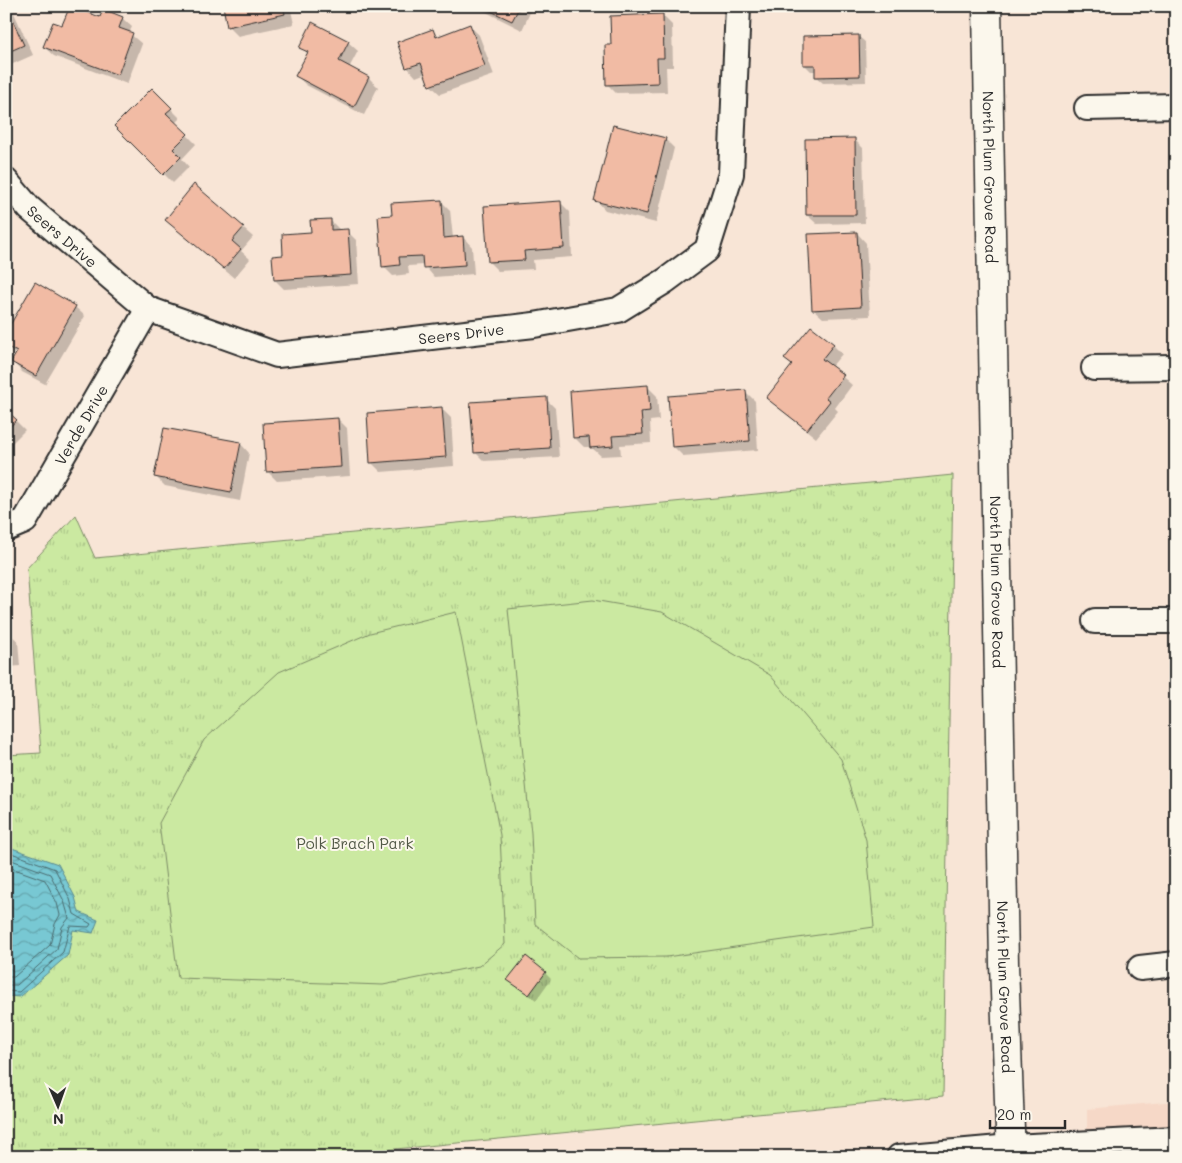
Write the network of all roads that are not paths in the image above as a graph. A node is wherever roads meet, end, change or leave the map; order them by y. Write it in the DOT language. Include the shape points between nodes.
graph roads {
  1 [pos="738,6"];
  2 [pos="988,6"];
  3 [pos="1176,106"];
  4 [pos="1087,108"];
  5 [pos="6,181"];
  6 [pos="148,309"];
  7 [pos="1176,367"];
  8 [pos="1094,368"];
  9 [pos="6,530"];
  10 [pos="1095,621"];
  11 [pos="1176,621"];
  12 [pos="1176,964"];
  13 [pos="1140,968"];
  14 [pos="1176,1139"];
  15 [pos="1011,1152"];
  16 [pos="899,1157"];
  1 -- 6 [label="street, Seers Drive" via="731,174 707,250 618,310 534,325 277,355"];
  2 -- 15 [label="street, North Plum Grove Road" via="1004,964"];
  3 -- 4 [label="street"];
  5 -- 6 [label="street, Seers Drive" via="29,208"];
  6 -- 9 [label="street, Verde Drive" via="25,521"];
  7 -- 8 [label="street"];
  10 -- 11 [label="street"];
  12 -- 13 [label="street"];
  14 -- 15 [label="street"];
  15 -- 16 [label="street"];
}
